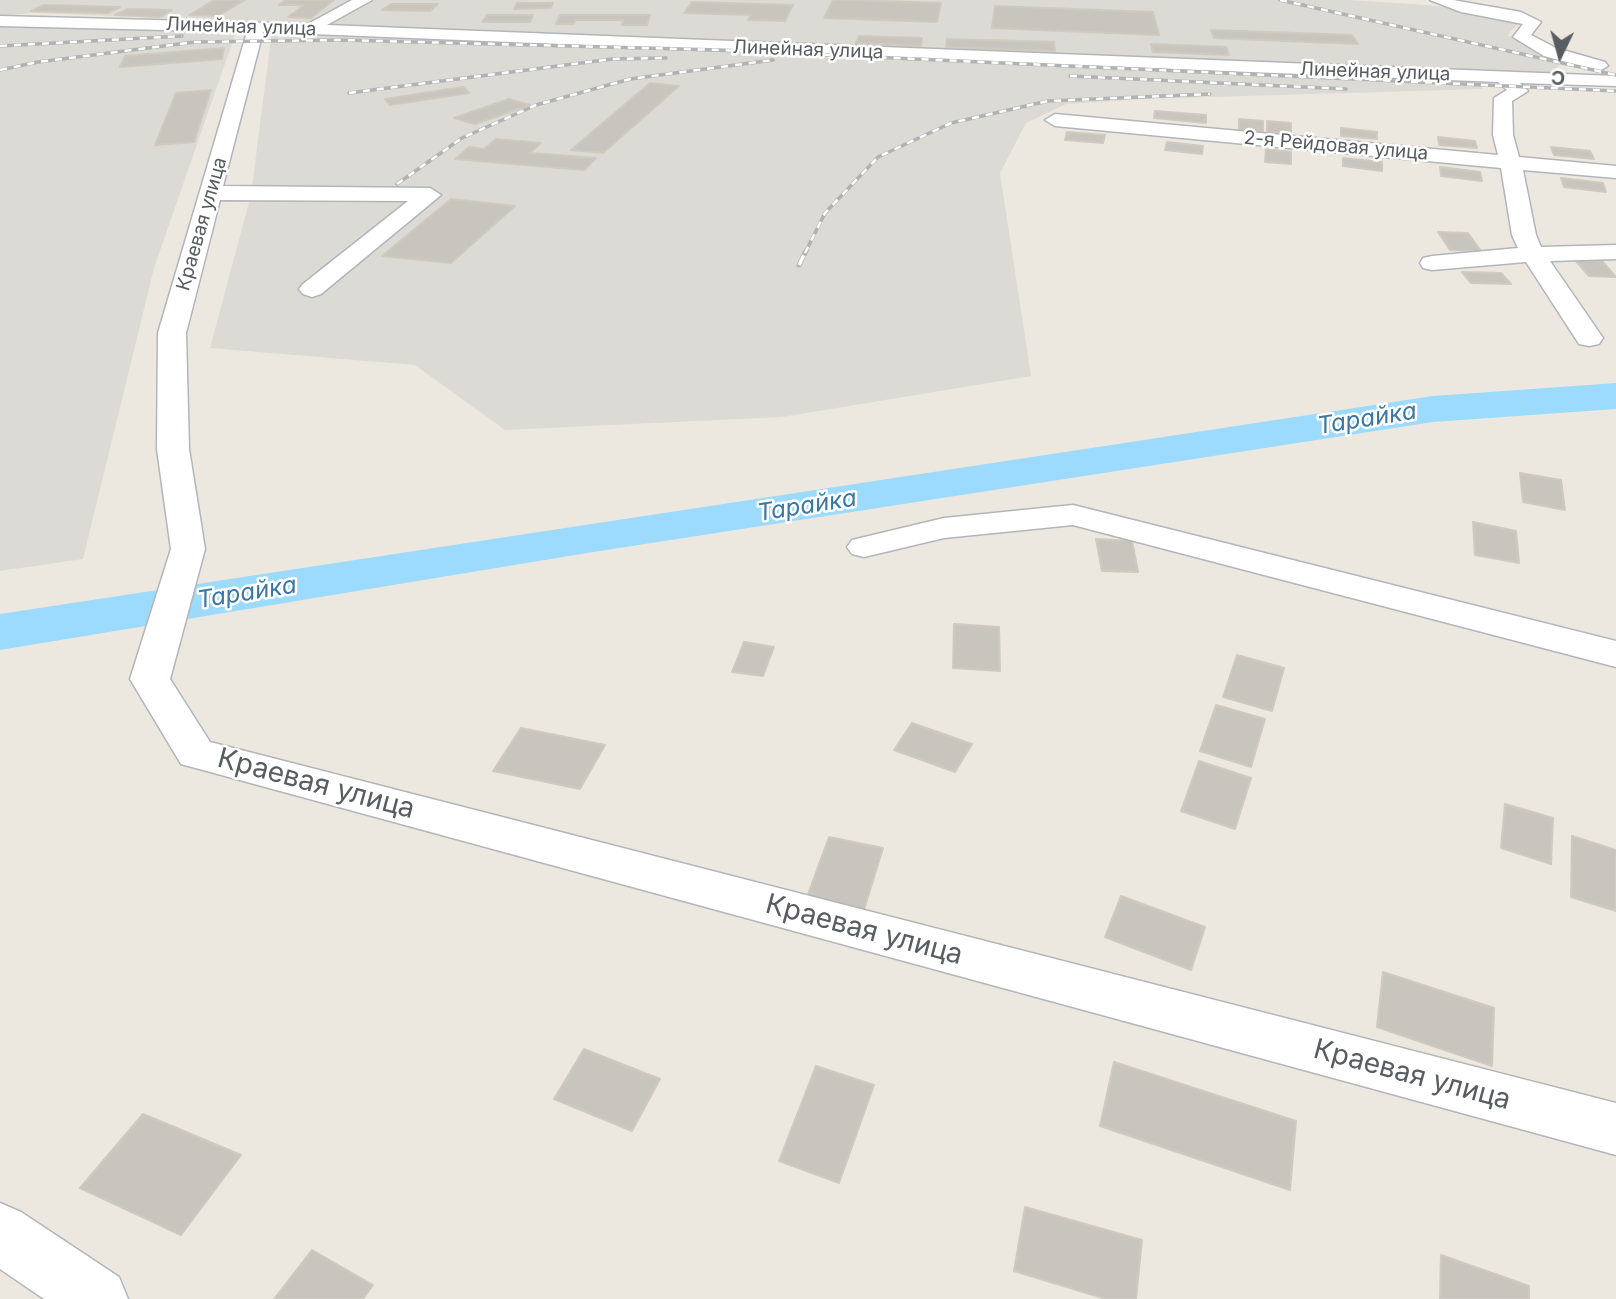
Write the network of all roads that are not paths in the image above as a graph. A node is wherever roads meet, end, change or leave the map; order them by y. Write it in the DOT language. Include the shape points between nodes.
graph roads {
  1 [pos="364,0"];
  2 [pos="1438,0"];
  3 [pos="32,5"];
  4 [pos="0,20"];
  5 [pos="256,27"];
  6 [pos="312,30"];
  7 [pos="1616,70"];
  8 [pos="1503,77"];
  9 [pos="1616,81"];
  10 [pos="1055,120"];
  11 [pos="1510,161"];
  12 [pos="1616,172"];
  13 [pos="211,193"];
  14 [pos="1616,252"];
  15 [pos="1533,254"];
  16 [pos="1432,263"];
  17 [pos="312,289"];
  18 [pos="1589,338"];
  19 [pos="863,547"];
  20 [pos="1616,654"];
  21 [pos="1616,1129"];
  22 [pos="0,1233"];
  23 [pos="97,1299"];
  1 -- 6 [label="street"];
  2 -- 7 [label="street" via="1533,22 1521,37 1550,52"];
  3 -- 4 [label="street"];
  4 -- 5 [label="street, Линейная улица"];
  5 -- 6 [label="street, Линейная улица"];
  5 -- 13 [label="street, Краевая улица"];
  6 -- 8 [label="street, Линейная улица"];
  8 -- 9 [label="street, Линейная улица"];
  8 -- 11 [label="street" via="1519,91 1503,98 1503,135"];
  10 -- 11 [label="street, 2-я Рейдовая улица"];
  11 -- 12 [label="street, 2-я Рейдовая улица"];
  11 -- 15 [label="street" via="1524,235"];
  13 -- 17 [label="street" via="430,195"];
  13 -- 21 [label="street, Краевая улица" via="172,333 173,449 188,549 150,679 196,753"];
  14 -- 15 [label="street"];
  15 -- 16 [label="street"];
  15 -- 18 [label="street"];
  19 -- 20 [label="street" via="944,527 1073,515"];
  22 -- 23 [label="street"];
}
